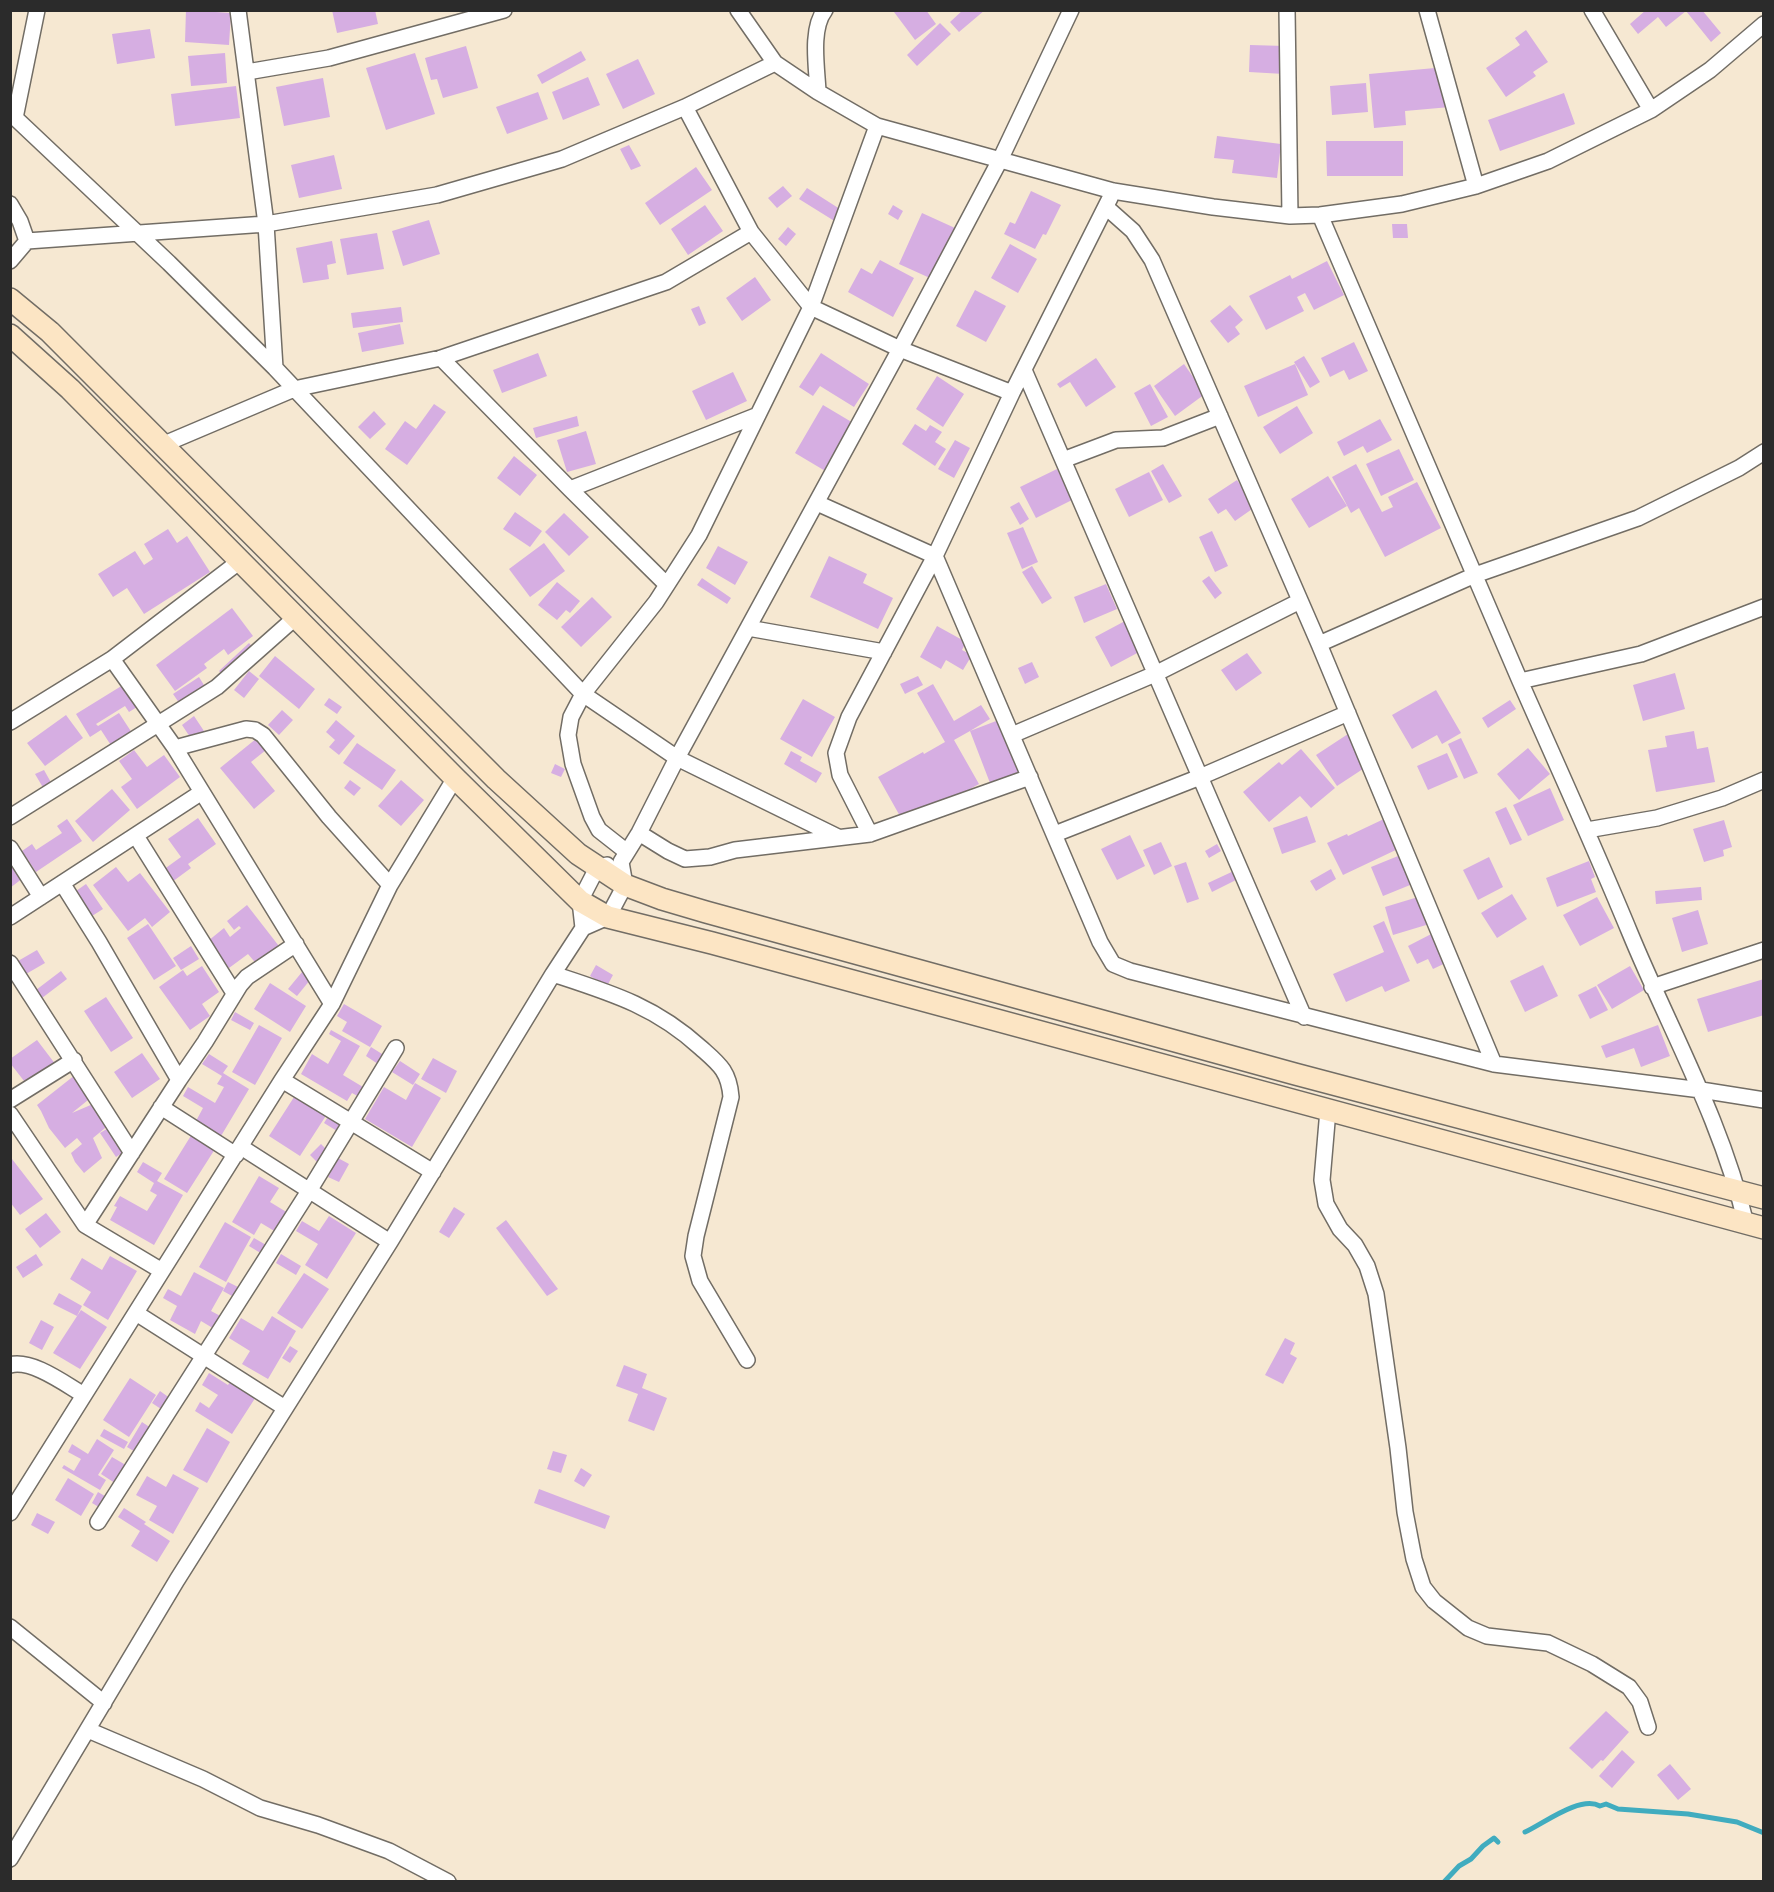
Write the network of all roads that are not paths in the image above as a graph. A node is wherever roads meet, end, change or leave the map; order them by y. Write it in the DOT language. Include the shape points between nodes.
graph roads {
  1 [pos="37,10"];
  2 [pos="238,10"];
  3 [pos="504,10"];
  4 [pos="738,10"];
  5 [pos="825,10"];
  6 [pos="1071,10"];
  7 [pos="1287,10"];
  8 [pos="1427,10"];
  9 [pos="1592,10"];
  10 [pos="1764,24"];
  11 [pos="775,63"];
  12 [pos="247,72"];
  13 [pos="818,92"];
  14 [pos="685,107"];
  15 [pos="1651,110"];
  16 [pos="13,115"];
  17 [pos="877,126"];
  18 [pos="1000,160"];
  19 [pos="1476,186"];
  20 [pos="1113,191"];
  21 [pos="10,204"];
  22 [pos="1106,207"];
  23 [pos="1320,215"];
  24 [pos="1290,216"];
  25 [pos="267,224"];
  26 [pos="751,232"];
  27 [pos="138,233"];
  28 [pos="27,241"];
  29 [pos="10,261"];
  30 [pos="10,299"];
  31 [pos="811,306"];
  32 [pos="10,335"];
  33 [pos="900,350"];
  34 [pos="441,358"];
  35 [pos="274,368"];
  36 [pos="1024,370"];
  37 [pos="294,389"];
  38 [pos="1012,393"];
  39 [pos="758,415"];
  40 [pos="1220,416"];
  41 [pos="162,445"];
  42 [pos="1764,452"];
  43 [pos="1063,460"];
  44 [pos="570,489"];
  45 [pos="817,503"];
  46 [pos="935,556"];
  47 [pos="240,561"];
  48 [pos="1475,575"];
  49 [pos="667,585"];
  50 [pos="1300,601"];
  51 [pos="1764,607"];
  52 [pos="296,617"];
  53 [pos="748,628"];
  54 [pos="1319,644"];
  55 [pos="884,652"];
  56 [pos="112,659"];
  57 [pos="1155,674"];
  58 [pos="1520,681"];
  59 [pos="583,694"];
  60 [pos="1348,713"];
  61 [pos="10,722"];
  62 [pos="159,724"];
  63 [pos="1012,735"];
  64 [pos="175,748"];
  65 [pos="677,758"];
  66 [pos="1030,777"];
  67 [pos="1200,777"];
  68 [pos="455,778"];
  69 [pos="1764,780"];
  70 [pos="202,792"];
  71 [pos="10,817"];
  72 [pos="1587,830"];
  73 [pos="639,833"];
  74 [pos="870,834"];
  75 [pos="1054,834"];
  76 [pos="136,836"];
  77 [pos="838,837"];
  78 [pos="10,848"];
  79 [pos="624,857"];
  80 [pos="597,868"];
  81 [pos="62,883"];
  82 [pos="390,885"];
  83 [pos="625,885"];
  84 [pos="41,897"];
  85 [pos="580,901"];
  86 [pos="10,917"];
  87 [pos="608,918"];
  88 [pos="583,928"];
  89 [pos="296,944"];
  90 [pos="1764,950"];
  91 [pos="10,963"];
  92 [pos="553,974"];
  93 [pos="1652,987"];
  94 [pos="234,993"];
  95 [pos="332,1004"];
  96 [pos="1304,1017"];
  97 [pos="396,1048"];
  98 [pos="74,1060"];
  99 [pos="1494,1064"];
  100 [pos="179,1080"];
  101 [pos="282,1080"];
  102 [pos="1701,1090"];
  103 [pos="10,1100"];
  104 [pos="1764,1100"];
  105 [pos="161,1107"];
  106 [pos="1328,1110"];
  107 [pos="10,1114"];
  108 [pos="351,1122"];
  109 [pos="238,1151"];
  110 [pos="132,1153"];
  111 [pos="433,1172"];
  112 [pos="309,1191"];
  113 [pos="1739,1192"];
  114 [pos="1764,1198"];
  115 [pos="85,1225"];
  116 [pos="1755,1226"];
  117 [pos="390,1242"];
  118 [pos="162,1271"];
  119 [pos="136,1313"];
  120 [pos="204,1357"];
  121 [pos="747,1360"];
  122 [pos="10,1365"];
  123 [pos="84,1395"];
  124 [pos="285,1408"];
  125 [pos="10,1514"];
  126 [pos="98,1522"];
  127 [pos="10,1628"];
  128 [pos="104,1703"];
  129 [pos="1648,1727"];
  130 [pos="88,1730"];
  131 [pos="10,1859"];
  132 [pos="448,1881"];
  1 -- 16 [label="street"];
  2 -- 12 [label="street"];
  3 -- 12 [label="street" via="329,58"];
  4 -- 11 [label="street"];
  5 -- 13 [label="street" via="816,33"];
  6 -- 18 [label="street"];
  7 -- 24 [label="street"];
  8 -- 19 [label="street"];
  9 -- 15 [label="street"];
  10 -- 15 [label="street" via="1710,70"];
  11 -- 13 [label="street"];
  11 -- 14 [label="street"];
  12 -- 25 [label="street"];
  13 -- 17 [label="street"];
  14 -- 25 [label="street" via="562,159 437,195"];
  14 -- 26 [label="street"];
  15 -- 19 [label="street" via="1548,161"];
  16 -- 27 [label="street"];
  17 -- 18 [label="street"];
  17 -- 31 [label="street"];
  18 -- 20 [label="street"];
  18 -- 33 [label="street"];
  19 -- 23 [label="street" via="1402,204"];
  20 -- 22 [label="street"];
  20 -- 24 [label="street"];
  21 -- 28 [label="street"];
  22 -- 36 [label="street"];
  22 -- 40 [label="street" via="1133,231 1152,260"];
  23 -- 24 [label="street"];
  23 -- 48 [label="street"];
  25 -- 27 [label="street"];
  25 -- 35 [label="street"];
  26 -- 31 [label="street"];
  26 -- 34 [label="street" via="666,282"];
  27 -- 28 [label="street"];
  27 -- 35 [label="street"];
  28 -- 29 [label="street"];
  30 -- 41 [label="main road" via="50,332"];
  31 -- 33 [label="street"];
  31 -- 39 [label="street"];
  32 -- 47 [label="main road" via="70,389"];
  33 -- 38 [label="street"];
  33 -- 45 [label="street"];
  34 -- 37 [label="street"];
  34 -- 44 [label="street"];
  35 -- 37 [label="street"];
  36 -- 38 [label="street"];
  36 -- 43 [label="street"];
  37 -- 41 [label="street"];
  37 -- 59 [label="street"];
  38 -- 46 [label="street"];
  39 -- 44 [label="street"];
  39 -- 49 [label="street" via="699,535"];
  40 -- 43 [label="street" via="1163,438 1116,440"];
  40 -- 50 [label="street"];
  41 -- 80 [label="main road" via="496,779"];
  42 -- 48 [label="street" via="1638,518"];
  43 -- 57 [label="street"];
  44 -- 49 [label="street"];
  45 -- 46 [label="street"];
  45 -- 53 [label="street"];
  46 -- 55 [label="street"];
  46 -- 63 [label="street"];
  47 -- 52 [label="main road"];
  47 -- 56 [label="street"];
  48 -- 54 [label="street"];
  48 -- 58 [label="street"];
  49 -- 59 [label="street"];
  50 -- 54 [label="street"];
  50 -- 57 [label="street"];
  51 -- 58 [label="street" via="1641,654"];
  52 -- 62 [label="street" via="217,687"];
  52 -- 68 [label="main road"];
  53 -- 55 [label="street"];
  53 -- 65 [label="street"];
  54 -- 60 [label="street"];
  55 -- 74 [label="street" via="849,717 836,753 840,775"];
  56 -- 61 [label="street"];
  56 -- 62 [label="street"];
  57 -- 63 [label="street"];
  57 -- 67 [label="street"];
  58 -- 72 [label="street"];
  59 -- 65 [label="street"];
  59 -- 79 [label="street" via="571,717 568,735 573,764 592,818"];
  60 -- 67 [label="street"];
  60 -- 99 [label="street"];
  62 -- 64 [label="street"];
  62 -- 71 [label="street"];
  63 -- 66 [label="street"];
  64 -- 70 [label="street"];
  64 -- 82 [label="street" via="246,729 263,735"];
  65 -- 73 [label="street"];
  65 -- 77 [label="street"];
  66 -- 74 [label="street"];
  66 -- 75 [label="street"];
  67 -- 75 [label="street"];
  67 -- 96 [label="street"];
  68 -- 82 [label="street"];
  68 -- 85 [label="main road"];
  69 -- 72 [label="street" via="1657,818"];
  70 -- 76 [label="street"];
  70 -- 89 [label="street"];
  72 -- 93 [label="street"];
  73 -- 77 [label="street" via="685,859"];
  73 -- 79 [label="street"];
  74 -- 77 [label="street"];
  75 -- 96 [label="street" via="1113,964"];
  76 -- 81 [label="street"];
  76 -- 94 [label="street"];
  78 -- 84 [label="street"];
  79 -- 80 [label="street"];
  79 -- 83 [label="street"];
  80 -- 83 [label="main road"];
  80 -- 85 [label="street"];
  81 -- 84 [label="street"];
  81 -- 100 [label="street"];
  82 -- 95 [label="street"];
  83 -- 87 [label="street"];
  83 -- 113 [label="main road" via="718,915"];
  84 -- 86 [label="street"];
  85 -- 87 [label="main road"];
  85 -- 88 [label="street"];
  87 -- 88 [label="street"];
  87 -- 106 [label="main road"];
  88 -- 92 [label="street"];
  89 -- 94 [label="street" via="247,977"];
  89 -- 95 [label="street"];
  90 -- 93 [label="street"];
  91 -- 98 [label="street"];
  92 -- 111 [label="street"];
  92 -- 121 [label="street" via="650,1010 679,1028 725,1070 731,1097 693,1256 700,1281"];
  93 -- 102 [label="street"];
  94 -- 100 [label="street"];
  95 -- 101 [label="street"];
  96 -- 99 [label="street"];
  97 -- 108 [label="street"];
  98 -- 103 [label="street"];
  98 -- 110 [label="street"];
  99 -- 102 [label="street"];
  100 -- 105 [label="street"];
  101 -- 108 [label="street"];
  101 -- 109 [label="street"];
  102 -- 104 [label="street"];
  102 -- 113 [label="street"];
  105 -- 109 [label="street"];
  105 -- 110 [label="street"];
  106 -- 116 [label="main road"];
  106 -- 129 [label="street" via="1322,1157 1326,1204 1340,1229 1355,1245 1376,1294 1405,1512 1424,1587 1434,1601 1468,1628 1487,1636 1548,1643 1629,1687 1640,1702"];
  107 -- 115 [label="street"];
  108 -- 111 [label="street"];
  108 -- 112 [label="street"];
  109 -- 112 [label="street"];
  109 -- 118 [label="street"];
  110 -- 115 [label="street"];
  111 -- 117 [label="street"];
  112 -- 117 [label="street"];
  112 -- 120 [label="street"];
  113 -- 114 [label="main road"];
  113 -- 116 [label="street"];
  115 -- 118 [label="street"];
  117 -- 124 [label="street"];
  118 -- 119 [label="street"];
  119 -- 120 [label="street"];
  119 -- 123 [label="street"];
  120 -- 124 [label="street"];
  120 -- 126 [label="street"];
  122 -- 123 [label="street" via="31,1365"];
  123 -- 125 [label="street"];
  124 -- 128 [label="street"];
  127 -- 128 [label="street"];
  128 -- 130 [label="street"];
  130 -- 131 [label="street"];
  130 -- 132 [label="street" via="260,1808 389,1851"];
}
